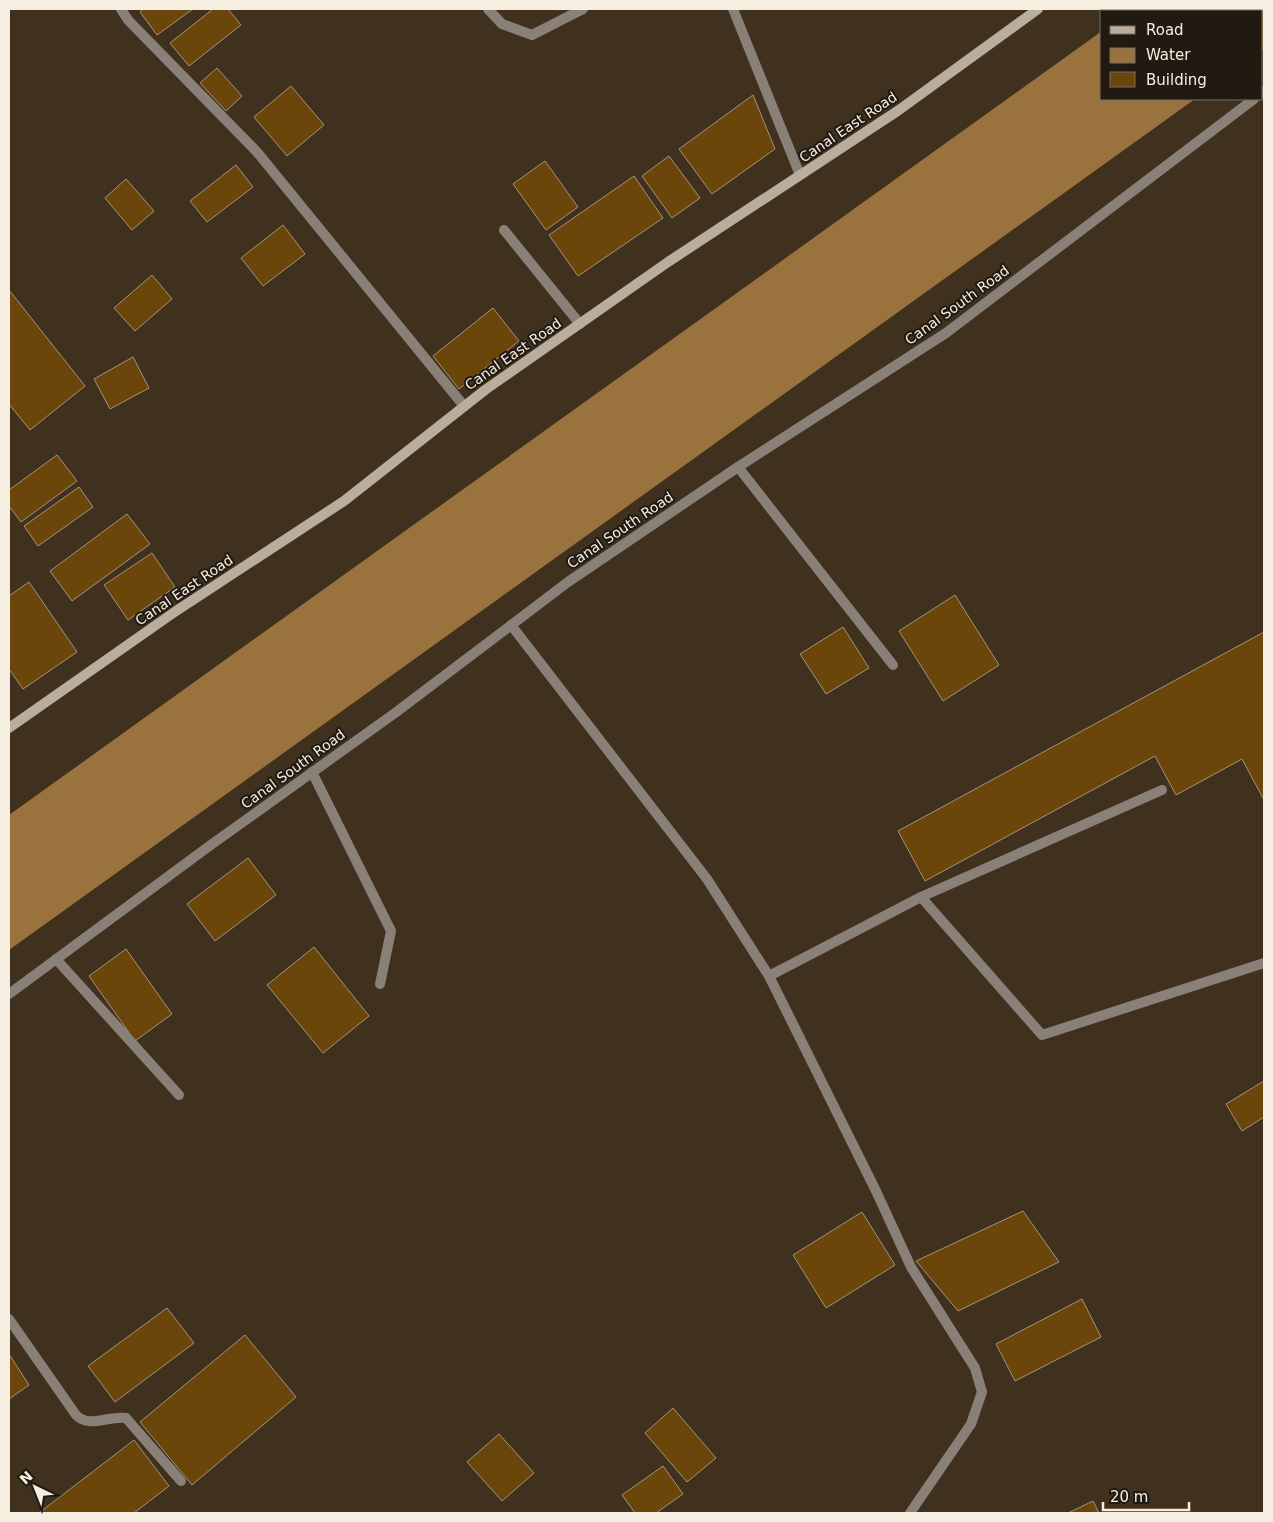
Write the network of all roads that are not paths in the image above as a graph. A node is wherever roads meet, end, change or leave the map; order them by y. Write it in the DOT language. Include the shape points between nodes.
graph roads {
  1 [pos="121,9"];
  2 [pos="488,9"];
  3 [pos="583,9"];
  4 [pos="733,9"];
  5 [pos="1038,9"];
  6 [pos="1253,100"];
  7 [pos="800,175"];
  8 [pos="504,230"];
  9 [pos="580,324"];
  10 [pos="464,406"];
  11 [pos="738,467"];
  12 [pos="511,625"];
  13 [pos="893,665"];
  14 [pos="9,728"];
  15 [pos="312,772"];
  16 [pos="1162,790"];
  17 [pos="921,897"];
  18 [pos="56,959"];
  19 [pos="1264,963"];
  20 [pos="769,976"];
  21 [pos="380,984"];
  22 [pos="9,994"];
  23 [pos="179,1095"];
  24 [pos="9,1319"];
  25 [pos="181,1481"];
  26 [pos="910,1513"];
  1 -- 10 [label="street" via="128,20 257,152"];
  2 -- 3 [label="street" via="502,24 532,35"];
  4 -- 7 [label="street"];
  5 -- 7 [label="main road, Canal East Road" via="899,110"];
  6 -- 11 [label="street, Canal South Road" via="946,333"];
  7 -- 9 [label="main road, Canal East Road"];
  8 -- 9 [label="street"];
  9 -- 10 [label="main road, Canal East Road"];
  10 -- 14 [label="main road, Canal East Road" via="344,501 176,610"];
  11 -- 12 [label="street, Canal South Road" via="568,582"];
  11 -- 13 [label="street"];
  12 -- 15 [label="street, Canal South Road"];
  12 -- 20 [label="street" via="707,879"];
  15 -- 18 [label="street, Canal South Road"];
  15 -- 21 [label="street" via="391,931"];
  16 -- 17 [label="street"];
  17 -- 19 [label="street" via="1042,1034"];
  17 -- 20 [label="street"];
  18 -- 22 [label="street, Canal South Road"];
  18 -- 23 [label="street"];
  20 -- 26 [label="street" via="911,1267 975,1368 982,1392 970,1424"];
  24 -- 25 [label="street" via="76,1416 90,1422 126,1418"];
}
